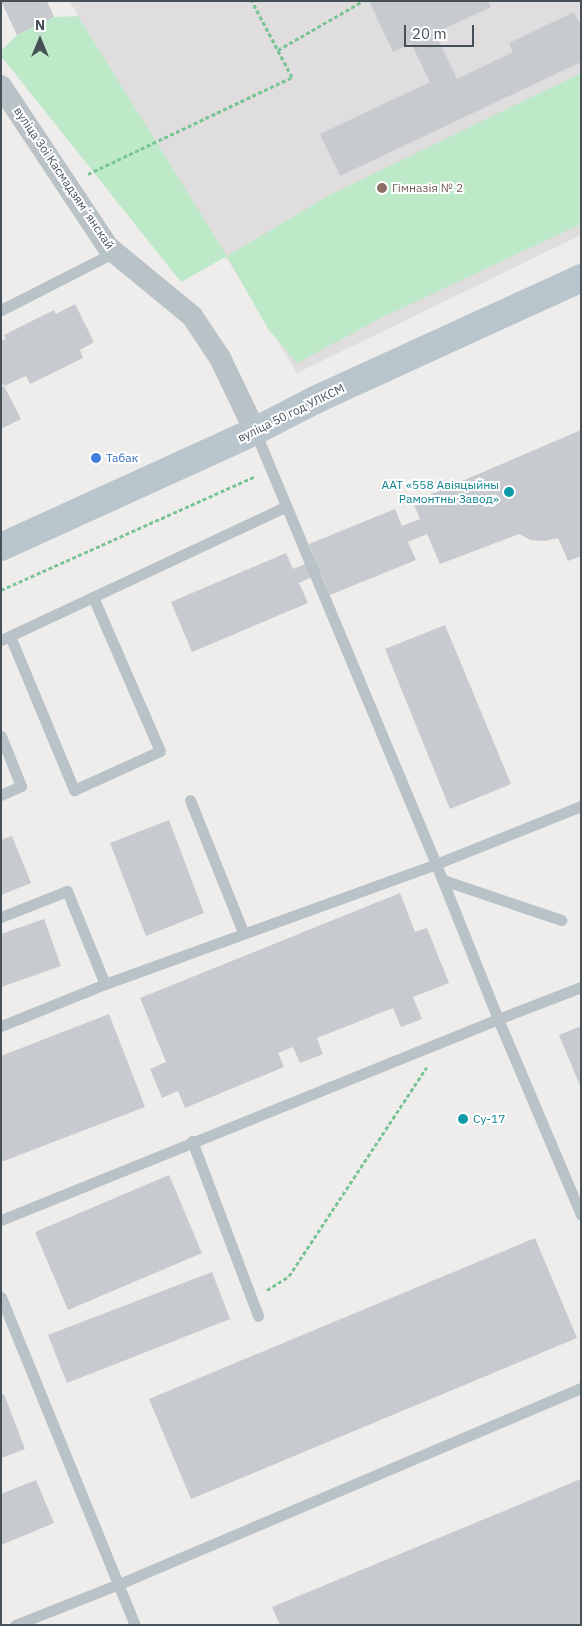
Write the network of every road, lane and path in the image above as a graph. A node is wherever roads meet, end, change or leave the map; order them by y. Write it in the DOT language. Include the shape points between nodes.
graph roads {
  1 [pos="252,1"];
  2 [pos="363,1"];
  3 [pos="278,50"];
  4 [pos="1,86"];
  5 [pos="67,185"];
  6 [pos="115,252"];
  7 [pos="581,278"];
  8 [pos="1,310"];
  9 [pos="255,431"];
  10 [pos="271,470"];
  11 [pos="285,507"];
  12 [pos="1,547"];
  13 [pos="1,590"];
  14 [pos="93,597"];
  15 [pos="5,638"];
  16 [pos="1,736"];
  17 [pos="1,795"];
  18 [pos="190,800"];
  19 [pos="581,806"];
  20 [pos="436,864"];
  21 [pos="443,880"];
  22 [pos="1,917"];
  23 [pos="561,920"];
  24 [pos="244,934"];
  25 [pos="105,984"];
  26 [pos="581,987"];
  27 [pos="498,1019"];
  28 [pos="1,1026"];
  29 [pos="445,1040"];
  30 [pos="192,1141"];
  31 [pos="581,1215"];
  32 [pos="1,1220"];
  33 [pos="1,1297"];
  34 [pos="252,1300"];
  35 [pos="258,1316"];
  36 [pos="581,1388"];
  37 [pos="119,1584"];
  38 [pos="15,1625"];
  39 [pos="135,1625"];
  1 -- 3 [label="path"];
  2 -- 3 [label="path"];
  3 -- 5 [label="path" via="292,77"];
  4 -- 5 [label="street, вуліца Зоі Касмадзямʼянскай"];
  5 -- 6 [label="street, вуліца Зоі Касмадзямʼянскай" via="108,247"];
  6 -- 8 [label="lane"];
  6 -- 9 [label="street, вуліца Зоі Касмадзямʼянскай" via="192,316 220,358"];
  7 -- 9 [label="main road, вуліца 50 год УЛКСМ" via="315,400"];
  9 -- 10 [label="lane"];
  9 -- 12 [label="main road, вуліца 50 год УЛКСМ"];
  10 -- 11 [label="lane"];
  10 -- 13 [label="path"];
  11 -- 14 [label="lane"];
  11 -- 20 [label="lane"];
  14 -- 15 [label="lane"];
  14 -- 15 [label="lane" via="160,751 74,790"];
  16 -- 17 [label="lane" via="21,786"];
  18 -- 24 [label="lane"];
  19 -- 20 [label="lane"];
  20 -- 21 [label="lane"];
  20 -- 24 [label="lane"];
  21 -- 23 [label="lane"];
  21 -- 27 [label="lane"];
  22 -- 25 [label="lane" via="67,892"];
  24 -- 25 [label="lane"];
  25 -- 28 [label="lane"];
  26 -- 27 [label="lane"];
  27 -- 29 [label="lane"];
  27 -- 31 [label="lane"];
  29 -- 30 [label="lane"];
  29 -- 34 [label="path" via="289,1276"];
  30 -- 32 [label="lane"];
  30 -- 34 [label="lane"];
  33 -- 37 [label="lane"];
  34 -- 35 [label="lane"];
  36 -- 37 [label="lane"];
  37 -- 38 [label="lane"];
  37 -- 39 [label="lane"];
}
